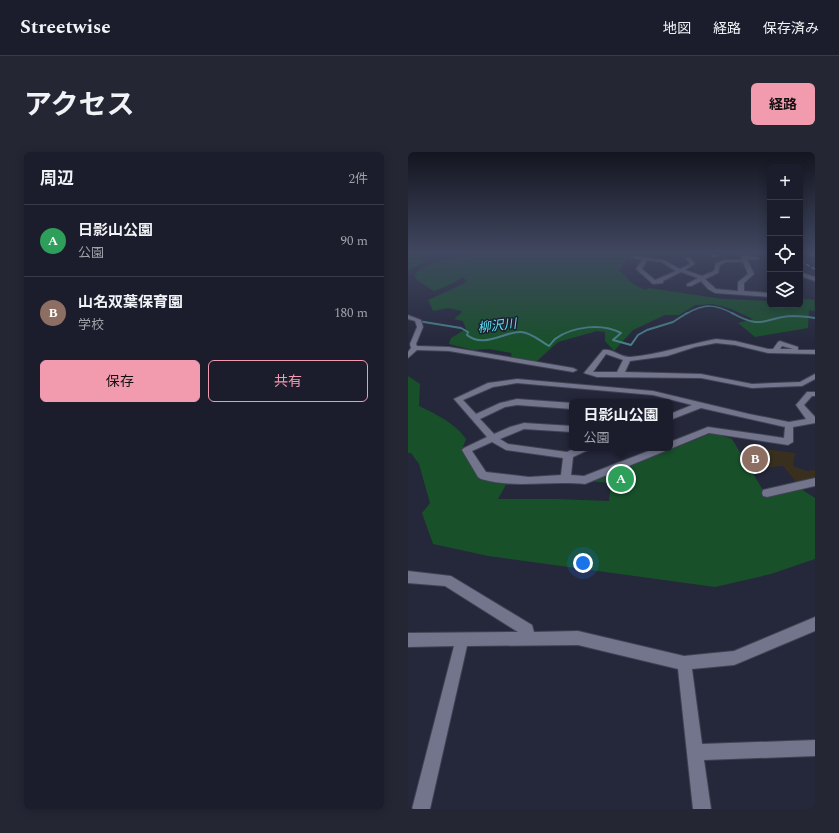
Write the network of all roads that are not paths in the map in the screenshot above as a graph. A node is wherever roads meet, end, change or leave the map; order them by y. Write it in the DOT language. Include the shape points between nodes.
graph roads {
  1 [pos="707,284"];
  2 [pos="741,284"];
  3 [pos="741,294"];
  4 [pos="767,295"];
  5 [pos="408,317"];
  6 [pos="415,348"];
  7 [pos="812,352"];
  8 [pos="408,356"];
  9 [pos="627,359"];
  10 [pos="573,370"];
  11 [pos="620,374"];
  12 [pos="815,376"];
  13 [pos="815,394"];
  14 [pos="700,405"];
  15 [pos="569,406"];
  16 [pos="673,416"];
  17 [pos="474,418"];
  18 [pos="813,420"];
  19 [pos="789,425"];
  20 [pos="569,429"];
  21 [pos="493,439"];
  22 [pos="673,443"];
  23 [pos="578,451"];
  24 [pos="655,451"];
  25 [pos="568,455"];
  26 [pos="566,478"];
  27 [pos="815,482"];
  28 [pos="767,493"];
  29 [pos="408,577"];
  30 [pos="815,624"];
  31 [pos="530,639"];
  32 [pos="408,640"];
  33 [pos="462,640"];
  34 [pos="684,663"];
  35 [pos="815,748"];
  36 [pos="696,752"];
  37 [pos="421,809"];
  38 [pos="702,809"];
  1 -- 3 [label="street" via="715,291"];
  2 -- 3 [label="street"];
  3 -- 4 [label="street"];
  5 -- 6 [label="street" via="418,321 420,330 413,344"];
  6 -- 8 [label="street"];
  6 -- 10 [label="street" via="449,349"];
  7 -- 9 [label="street" via="776,351 716,341 667,354"];
  9 -- 11 [label="street"];
  9 -- 11 [label="street" via="605,351 588,373"];
  11 -- 12 [label="street" via="701,376 752,386 802,384"];
  13 -- 18 [label="street" via="810,394 800,405"];
  14 -- 16 [label="street"];
  14 -- 17 [label="street" via="653,393 509,381 458,398"];
  14 -- 19 [label="street"];
  15 -- 17 [label="street" via="517,402 503,405"];
  17 -- 21 [label="street"];
  18 -- 19 [label="street"];
  19 -- 22 [label="street" via="788,442 708,430"];
  20 -- 21 [label="street" via="524,426"];
  21 -- 25 [label="street" via="506,447"];
  21 -- 26 [label="street" via="467,450 480,474 529,481"];
  23 -- 25 [label="street"];
  24 -- 26 [label="street" via="585,480"];
  25 -- 26 [label="street"];
  27 -- 28 [label="street"];
  29 -- 31 [label="street" via="447,580 527,630"];
  30 -- 34 [label="street" via="734,658"];
  31 -- 33 [label="street"];
  31 -- 34 [label="street" via="578,638"];
  32 -- 33 [label="street"];
  33 -- 37 [label="street"];
  34 -- 36 [label="street"];
  35 -- 36 [label="street"];
  36 -- 38 [label="street"];
}
